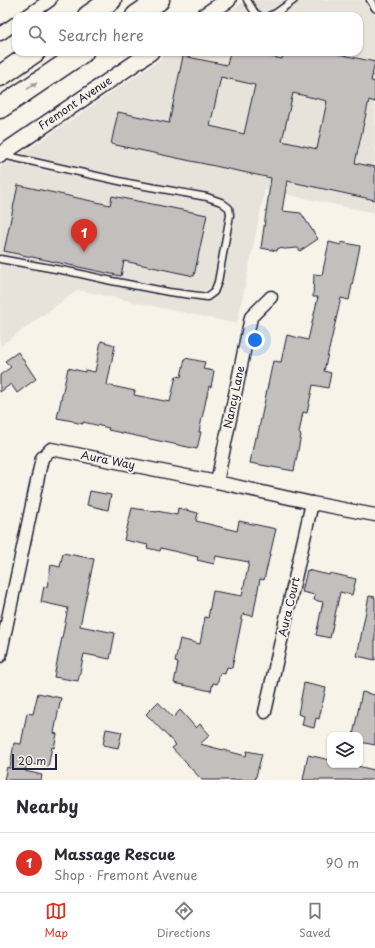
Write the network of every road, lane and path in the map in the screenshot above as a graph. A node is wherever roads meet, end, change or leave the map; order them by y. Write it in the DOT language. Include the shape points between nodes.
graph roads {
  1 [pos="50,0"];
  2 [pos="111,0"];
  3 [pos="159,0"];
  4 [pos="228,0"];
  5 [pos="247,0"];
  6 [pos="294,0"];
  7 [pos="370,0"];
  8 [pos="375,8"];
  9 [pos="33,12"];
  10 [pos="94,12"];
  11 [pos="142,12"];
  12 [pos="210,12"];
  13 [pos="254,12"];
  14 [pos="277,12"];
  15 [pos="12,26"];
  16 [pos="0,34"];
  17 [pos="29,56"];
  18 [pos="76,56"];
  19 [pos="145,56"];
  20 [pos="0,76"];
  21 [pos="0,108"];
  22 [pos="0,154"];
  23 [pos="0,259"];
  24 [pos="271,297"];
  25 [pos="217,482"];
  26 [pos="312,503"];
  27 [pos="375,515"];
  28 [pos="0,656"];
  29 [pos="265,712"];
  1 -- 9 [label="street"];
  2 -- 10 [label="highway"];
  3 -- 11 [label="highway"];
  4 -- 12 [label="street"];
  5 -- 13 [label="lane"];
  6 -- 14 [label="lane"];
  7 -- 8 [label="lane"];
  15 -- 16 [label="street"];
  17 -- 20 [label="highway"];
  21 -- 18 [label="highway, one-way"];
  19 -- 22 [label="street, Fremont Avenue"];
  22 -- 23 [label="lane" via="128,183 207,197 229,208 230,215 218,282 214,292 207,297 112,282"];
  24 -- 25 [label="street, Nancy Lane" via="251,318"];
  25 -- 26 [label="street, Aura Way"];
  25 -- 28 [label="street, Aura Way" via="51,449 42,458"];
  26 -- 27 [label="street, Aura Way"];
  26 -- 29 [label="street, Aura Court"];
}
